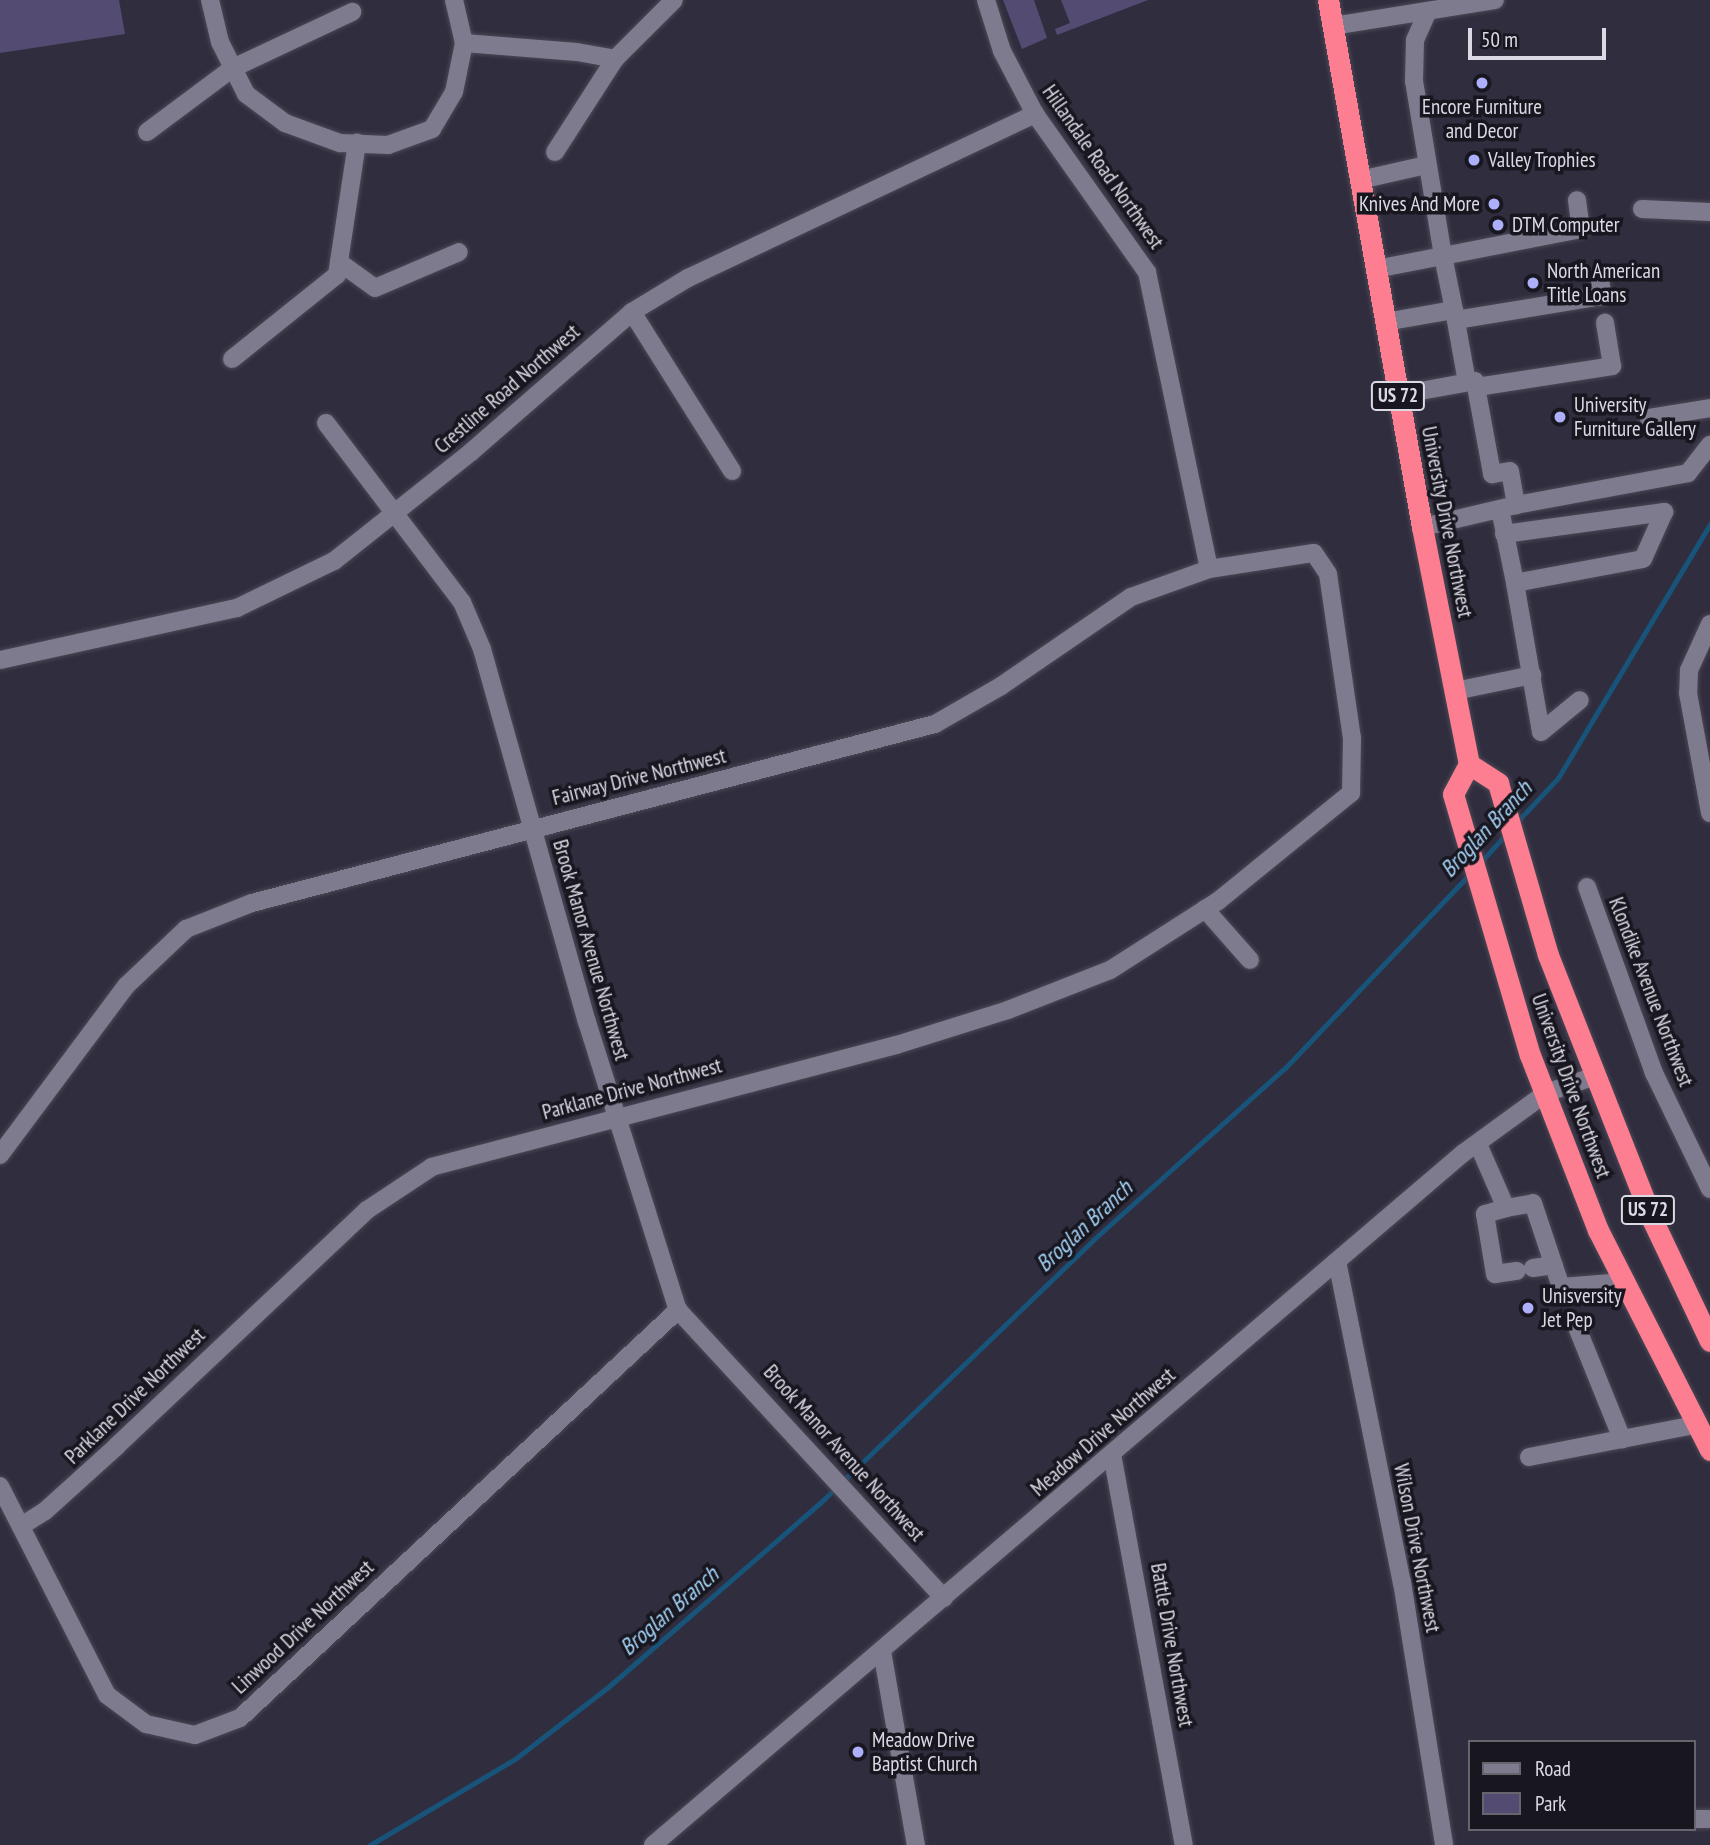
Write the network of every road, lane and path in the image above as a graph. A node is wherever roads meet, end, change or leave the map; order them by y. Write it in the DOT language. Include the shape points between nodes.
graph roads {
  1 [pos="210,0"];
  2 [pos="454,0"];
  3 [pos="674,0"];
  4 [pos="986,0"];
  5 [pos="1328,0"];
  6 [pos="1495,0"];
  7 [pos="1428,11"];
  8 [pos="352,12"];
  9 [pos="1332,26"];
  10 [pos="464,43"];
  11 [pos="615,59"];
  12 [pos="233,68"];
  13 [pos="1035,114"];
  14 [pos="147,132"];
  15 [pos="357,144"];
  16 [pos="555,152"];
  17 [pos="1426,165"];
  18 [pos="1360,180"];
  19 [pos="1577,200"];
  20 [pos="1643,209"];
  21 [pos="1710,212"];
  22 [pos="459,252"];
  23 [pos="1443,256"];
  24 [pos="339,262"];
  25 [pos="1376,269"];
  26 [pos="1599,275"];
  27 [pos="632,312"];
  28 [pos="1455,315"];
  29 [pos="1385,322"];
  30 [pos="1605,323"];
  31 [pos="232,359"];
  32 [pos="1472,385"];
  33 [pos="1398,395"];
  34 [pos="1710,408"];
  35 [pos="1649,418"];
  36 [pos="326,423"];
  37 [pos="1710,445"];
  38 [pos="732,471"];
  39 [pos="1508,507"];
  40 [pos="395,513"];
  41 [pos="1422,527"];
  42 [pos="1504,534"];
  43 [pos="1209,569"];
  44 [pos="1515,583"];
  45 [pos="1331,597"];
  46 [pos="1710,624"];
  47 [pos="0,660"];
  48 [pos="1532,676"];
  49 [pos="1455,691"];
  50 [pos="1580,700"];
  51 [pos="1469,764"];
  52 [pos="1710,813"];
  53 [pos="532,828"];
  54 [pos="1587,887"];
  55 [pos="1205,909"];
  56 [pos="1250,960"];
  57 [pos="1595,1076"];
  58 [pos="1546,1093"];
  59 [pos="615,1116"];
  60 [pos="1478,1144"];
  61 [pos="1703,1154"];
  62 [pos="0,1155"];
  63 [pos="1710,1189"];
  64 [pos="1506,1208"];
  65 [pos="1337,1261"];
  66 [pos="1555,1265"];
  67 [pos="1624,1282"];
  68 [pos="678,1310"];
  69 [pos="1578,1330"];
  70 [pos="1710,1341"];
  71 [pos="1695,1424"];
  72 [pos="1622,1439"];
  73 [pos="1710,1450"];
  74 [pos="1112,1454"];
  75 [pos="1529,1457"];
  76 [pos="0,1486"];
  77 [pos="20,1526"];
  78 [pos="944,1598"];
  79 [pos="882,1651"];
  80 [pos="653,1845"];
  81 [pos="916,1845"];
  82 [pos="1184,1845"];
  83 [pos="1444,1845"];
  1 -- 12 [label="street" via="220,42"];
  2 -- 10 [label="street"];
  3 -- 11 [label="street"];
  4 -- 13 [label="street, Hillandale Road Northwest" via="1002,51"];
  5 -- 9 [label="highway, University Drive Northwest / US 72"];
  6 -- 7 [label="street"];
  7 -- 9 [label="street"];
  7 -- 17 [label="street" via="1415,40 1414,81"];
  8 -- 12 [label="street"];
  9 -- 18 [label="highway, University Drive Northwest / US 72"];
  10 -- 11 [label="street" via="577,51"];
  10 -- 15 [label="street" via="454,92 432,129 388,145"];
  11 -- 16 [label="street"];
  12 -- 14 [label="street"];
  12 -- 15 [label="street" via="246,94 285,123 340,143"];
  13 -- 27 [label="street, Crestline Road Northwest" via="688,278"];
  13 -- 43 [label="street, Hillandale Road Northwest" via="1147,272"];
  15 -- 24 [label="street"];
  17 -- 18 [label="street"];
  17 -- 23 [label="street"];
  18 -- 25 [label="highway, University Drive Northwest / US 72"];
  19 -- 23 [label="street" via="1581,229"];
  20 -- 21 [label="street"];
  22 -- 24 [label="street" via="374,288"];
  23 -- 25 [label="street"];
  23 -- 28 [label="street"];
  24 -- 31 [label="street" via="337,275"];
  25 -- 29 [label="highway, University Drive Northwest / US 72"];
  26 -- 28 [label="street" via="1602,296"];
  27 -- 38 [label="street"];
  27 -- 40 [label="street, Crestline Road Northwest"];
  28 -- 29 [label="street"];
  28 -- 32 [label="street"];
  29 -- 33 [label="highway, University Drive Northwest / US 72"];
  30 -- 32 [label="street" via="1612,366"];
  32 -- 33 [label="street"];
  32 -- 39 [label="street" via="1492,474 1510,471"];
  33 -- 41 [label="highway, University Drive Northwest / US 72"];
  34 -- 35 [label="street"];
  36 -- 40 [label="street, Brook Manor Avenue Northwest"];
  37 -- 39 [label="street" via="1688,473"];
  39 -- 41 [label="street"];
  39 -- 42 [label="street"];
  40 -- 47 [label="street, Crestline Road Northwest" via="334,561 237,608"];
  40 -- 53 [label="street, Brook Manor Avenue Northwest" via="462,602 482,649"];
  41 -- 49 [label="highway, University Drive Northwest / US 72"];
  42 -- 44 [label="street"];
  42 -- 44 [label="street" via="1664,512 1643,559"];
  43 -- 45 [label="street, Fairway Drive Northwest" via="1314,553 1328,574"];
  43 -- 53 [label="street, Fairway Drive Northwest" via="1131,597 1001,686 935,724"];
  44 -- 48 [label="street"];
  45 -- 55 [label="street, Parklane Drive Northwest" via="1352,738 1351,793"];
  46 -- 52 [label="street" via="1689,670 1688,693"];
  48 -- 49 [label="street"];
  48 -- 50 [label="street" via="1542,732"];
  49 -- 51 [label="highway, University Drive Northwest / US 72"];
  51 -- 57 [label="highway, University Drive Northwest / US 72" via="1497,783 1528,896"];
  51 -- 58 [label="highway, University Drive Northwest / US 72" via="1452,794"];
  53 -- 59 [label="street, Brook Manor Avenue Northwest"];
  53 -- 62 [label="street, Fairway Drive Northwest" via="252,903 186,929 126,986"];
  54 -- 61 [label="street, Klondike Avenue Northwest" via="1654,1073"];
  55 -- 56 [label="street"];
  55 -- 59 [label="street, Parklane Drive Northwest" via="1110,970 1008,1010 896,1045"];
  57 -- 58 [label="street, Meadow Drive Northwest"];
  57 -- 70 [label="highway, University Drive Northwest / US 72" via="1662,1243"];
  58 -- 60 [label="street, Meadow Drive Northwest"];
  58 -- 67 [label="highway, University Drive Northwest / US 72" via="1598,1230"];
  59 -- 68 [label="street, Brook Manor Avenue Northwest"];
  59 -- 77 [label="street, Parklane Drive Northwest" via="432,1167 367,1210 45,1511"];
  60 -- 64 [label="street"];
  60 -- 65 [label="street, Meadow Drive Northwest"];
  61 -- 63 [label="street, Klondike Avenue Northwest"];
  64 -- 66 [label="street" via="1533,1203"];
  64 -- 66 [label="street" via="1485,1214 1495,1274"];
  65 -- 74 [label="street, Meadow Drive Northwest"];
  65 -- 83 [label="street, Wilson Drive Northwest" via="1402,1582"];
  66 -- 67 [label="street" via="1561,1287"];
  67 -- 71 [label="highway, University Drive Northwest / US 72"];
  68 -- 77 [label="street, Linwood Drive Northwest" via="240,1718 195,1735 146,1724 107,1695"];
  68 -- 78 [label="street, Brook Manor Avenue Northwest"];
  69 -- 72 [label="street"];
  71 -- 72 [label="street"];
  71 -- 73 [label="highway, University Drive Northwest / US 72"];
  72 -- 75 [label="street"];
  74 -- 78 [label="street, Meadow Drive Northwest"];
  74 -- 82 [label="street, Battle Drive Northwest"];
  76 -- 77 [label="street, Linwood Drive Northwest"];
  78 -- 79 [label="street, Meadow Drive Northwest"];
  79 -- 80 [label="street, Meadow Drive Northwest"];
  79 -- 81 [label="street"];
}
